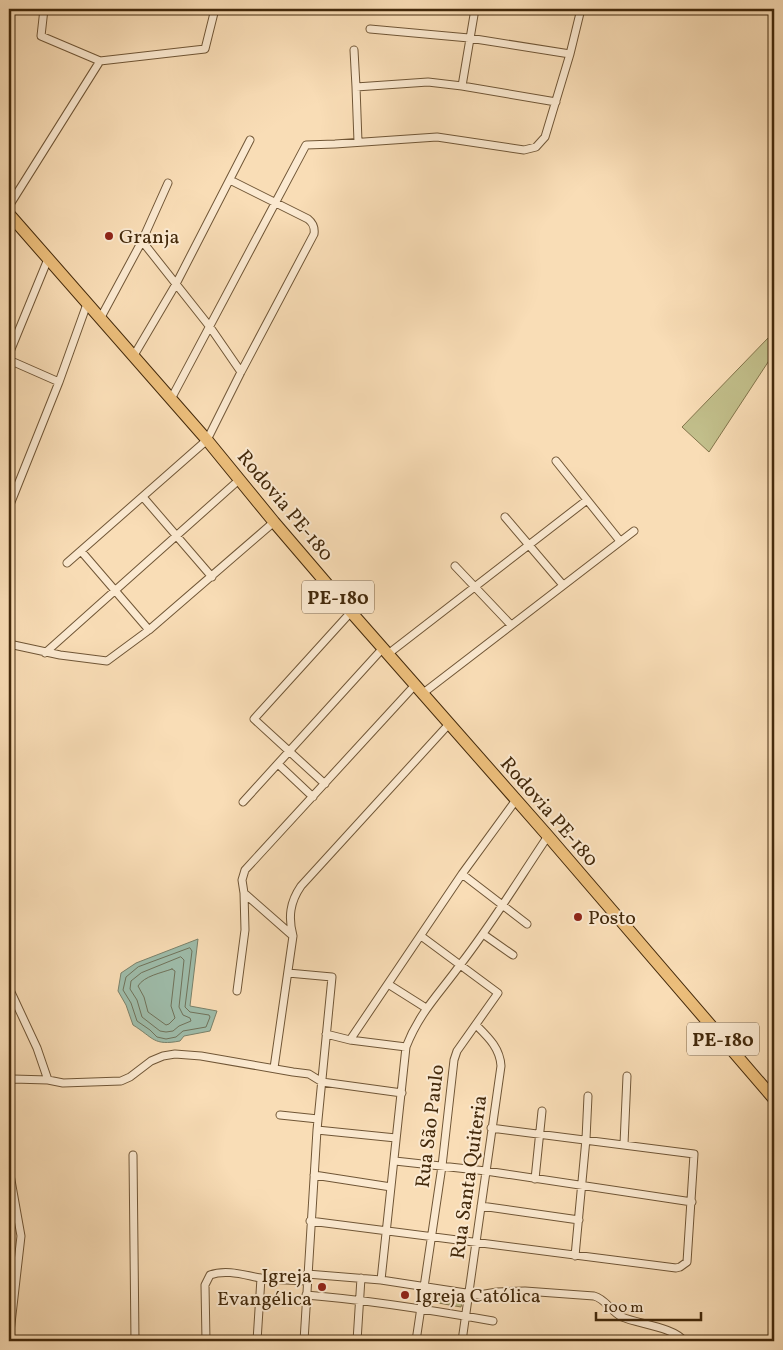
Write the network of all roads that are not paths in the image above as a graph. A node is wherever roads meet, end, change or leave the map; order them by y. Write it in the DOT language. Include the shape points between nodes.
graph roads {
  1 [pos="44,9"];
  2 [pos="215,9"];
  3 [pos="475,9"];
  4 [pos="581,9"];
  5 [pos="370,29"];
  6 [pos="469,38"];
  7 [pos="354,50"];
  8 [pos="570,54"];
  9 [pos="100,61"];
  10 [pos="462,86"];
  11 [pos="356,87"];
  12 [pos="556,102"];
  13 [pos="250,140"];
  14 [pos="358,142"];
  15 [pos="230,180"];
  16 [pos="168,183"];
  17 [pos="275,202"];
  18 [pos="9,214"];
  19 [pos="142,241"];
  20 [pos="48,259"];
  21 [pos="176,284"];
  22 [pos="86,304"];
  23 [pos="100,319"];
  24 [pos="210,327"];
  25 [pos="9,354"];
  26 [pos="133,356"];
  27 [pos="9,360"];
  28 [pos="241,372"];
  29 [pos="59,382"];
  30 [pos="171,399"];
  31 [pos="207,440"];
  32 [pos="556,461"];
  33 [pos="240,479"];
  34 [pos="143,497"];
  35 [pos="587,500"];
  36 [pos="9,508"];
  37 [pos="505,517"];
  38 [pos="274,522"];
  39 [pos="634,531"];
  40 [pos="178,536"];
  41 [pos="620,541"];
  42 [pos="529,546"];
  43 [pos="81,551"];
  44 [pos="67,564"];
  45 [pos="456,566"];
  46 [pos="212,576"];
  47 [pos="563,585"];
  48 [pos="475,588"];
  49 [pos="115,592"];
  50 [pos="351,612"];
  51 [pos="511,625"];
  52 [pos="149,630"];
  53 [pos="9,644"];
  54 [pos="386,652"];
  55 [pos="45,653"];
  56 [pos="418,689"];
  57 [pos="449,724"];
  58 [pos="290,752"];
  59 [pos="278,764"];
  60 [pos="325,784"];
  61 [pos="313,797"];
  62 [pos="516,800"];
  63 [pos="243,802"];
  64 [pos="548,836"];
  65 [pos="462,874"];
  66 [pos="244,893"];
  67 [pos="502,905"];
  68 [pos="526,924"];
  69 [pos="483,934"];
  70 [pos="293,936"];
  71 [pos="421,936"];
  72 [pos="513,955"];
  73 [pos="460,965"];
  74 [pos="288,973"];
  75 [pos="388,984"];
  76 [pos="9,988"];
  77 [pos="237,991"];
  78 [pos="426,1008"];
  79 [pos="476,1025"];
  80 [pos="326,1034"];
  81 [pos="350,1040"];
  82 [pos="406,1048"];
  83 [pos="274,1068"];
  84 [pos="627,1076"];
  85 [pos="48,1080"];
  86 [pos="9,1081"];
  87 [pos="322,1082"];
  88 [pos="402,1093"];
  89 [pos="588,1096"];
  90 [pos="774,1099"];
  91 [pos="542,1111"];
  92 [pos="280,1115"];
  93 [pos="318,1119"];
  94 [pos="491,1128"];
  95 [pos="317,1130"];
  96 [pos="540,1134"];
  97 [pos="396,1138"];
  98 [pos="586,1139"];
  99 [pos="624,1144"];
  100 [pos="133,1155"];
  101 [pos="395,1161"];
  102 [pos="442,1166"];
  103 [pos="9,1169"];
  104 [pos="486,1171"];
  105 [pos="314,1175"];
  106 [pos="535,1179"];
  107 [pos="391,1187"];
  108 [pos="582,1187"];
  109 [pos="692,1202"];
  110 [pos="481,1206"];
  111 [pos="580,1220"];
  112 [pos="310,1222"];
  113 [pos="386,1232"];
  114 [pos="430,1237"];
  115 [pos="476,1242"];
  116 [pos="575,1256"];
  117 [pos="307,1277"];
  118 [pos="261,1278"];
  119 [pos="362,1278"];
  120 [pos="381,1280"];
  121 [pos="423,1286"];
  122 [pos="468,1294"];
  123 [pos="306,1295"];
  124 [pos="360,1299"];
  125 [pos="420,1308"];
  126 [pos="465,1316"];
  127 [pos="493,1321"];
  128 [pos="9,1341"];
  129 [pos="135,1341"];
  130 [pos="206,1341"];
  131 [pos="257,1341"];
  132 [pos="304,1341"];
  133 [pos="357,1341"];
  134 [pos="416,1341"];
  135 [pos="462,1341"];
  136 [pos="684,1341"];
  1 -- 9 [label="street" via="42,36"];
  2 -- 9 [label="street" via="204,49"];
  3 -- 6 [label="street"];
  4 -- 8 [label="street"];
  5 -- 6 [label="street"];
  6 -- 8 [label="street"];
  6 -- 10 [label="street"];
  7 -- 11 [label="street"];
  8 -- 12 [label="street"];
  9 -- 18 [label="street"];
  10 -- 11 [label="street" via="428,82"];
  10 -- 12 [label="street"];
  11 -- 14 [label="street"];
  12 -- 14 [label="street" via="543,140 528,150 437,137"];
  13 -- 15 [label="street"];
  14 -- 17 [label="street" via="306,145"];
  15 -- 17 [label="street"];
  15 -- 21 [label="street"];
  16 -- 19 [label="street"];
  17 -- 24 [label="street"];
  17 -- 28 [label="street" via="311,222 314,234"];
  18 -- 20 [label="main road, Rodovia PE-180 / PE-180"];
  19 -- 21 [label="street"];
  19 -- 23 [label="street"];
  20 -- 22 [label="main road, Rodovia PE-180 / PE-180"];
  20 -- 25 [label="street"];
  21 -- 24 [label="street"];
  21 -- 26 [label="street"];
  22 -- 23 [label="main road, Rodovia PE-180 / PE-180"];
  22 -- 29 [label="street"];
  23 -- 26 [label="main road, Rodovia PE-180 / PE-180"];
  24 -- 28 [label="street"];
  24 -- 30 [label="street"];
  26 -- 30 [label="main road, Rodovia PE-180 / PE-180"];
  27 -- 29 [label="street"];
  28 -- 31 [label="street"];
  29 -- 36 [label="street"];
  30 -- 31 [label="main road, Rodovia PE-180 / PE-180"];
  31 -- 33 [label="main road, Rodovia PE-180 / PE-180"];
  31 -- 34 [label="street"];
  32 -- 35 [label="street"];
  33 -- 38 [label="main road, Rodovia PE-180 / PE-180"];
  33 -- 40 [label="street"];
  34 -- 40 [label="street"];
  34 -- 43 [label="street"];
  35 -- 41 [label="street"];
  35 -- 42 [label="street"];
  37 -- 42 [label="street"];
  38 -- 46 [label="street"];
  38 -- 50 [label="main road, Rodovia PE-180 / PE-180"];
  39 -- 41 [label="street"];
  40 -- 46 [label="street"];
  40 -- 49 [label="street"];
  41 -- 47 [label="street"];
  42 -- 47 [label="street"];
  42 -- 48 [label="street"];
  43 -- 44 [label="street"];
  43 -- 49 [label="street"];
  45 -- 48 [label="street"];
  46 -- 52 [label="street"];
  47 -- 51 [label="street"];
  48 -- 51 [label="street"];
  48 -- 54 [label="street"];
  49 -- 52 [label="street"];
  49 -- 55 [label="street"];
  50 -- 54 [label="main road, Rodovia PE-180 / PE-180"];
  50 -- 58 [label="street" via="254,719"];
  51 -- 56 [label="street"];
  52 -- 55 [label="street" via="107,661"];
  53 -- 55 [label="street"];
  54 -- 56 [label="main road, Rodovia PE-180 / PE-180"];
  54 -- 58 [label="street"];
  56 -- 57 [label="main road, Rodovia PE-180 / PE-180"];
  56 -- 60 [label="street"];
  57 -- 62 [label="main road, Rodovia PE-180 / PE-180"];
  57 -- 70 [label="street" via="300,886 291,906"];
  58 -- 59 [label="street"];
  58 -- 60 [label="street"];
  59 -- 61 [label="street"];
  59 -- 63 [label="street"];
  60 -- 61 [label="street"];
  61 -- 66 [label="street" via="247,866 242,880"];
  62 -- 64 [label="main road, Rodovia PE-180 / PE-180"];
  62 -- 65 [label="street"];
  64 -- 67 [label="street"];
  64 -- 90 [label="main road, Rodovia PE-180 / PE-180"];
  65 -- 67 [label="street"];
  65 -- 71 [label="street"];
  66 -- 70 [label="street"];
  66 -- 77 [label="street" via="245,930"];
  67 -- 68 [label="street"];
  67 -- 69 [label="street"];
  69 -- 72 [label="street"];
  69 -- 73 [label="street"];
  70 -- 74 [label="street"];
  71 -- 73 [label="street, Rua São Paulo"];
  71 -- 75 [label="street"];
  73 -- 78 [label="street"];
  73 -- 79 [label="street, Rua São Paulo" via="498,993"];
  74 -- 80 [label="street" via="332,977"];
  74 -- 83 [label="street"];
  75 -- 78 [label="street"];
  75 -- 81 [label="street"];
  76 -- 85 [label="street"];
  78 -- 82 [label="street"];
  79 -- 94 [label="street, Rua Santa Quiteria" via="494,1044 501,1062"];
  79 -- 102 [label="street, Rua São Paulo" via="454,1060"];
  80 -- 81 [label="street"];
  80 -- 87 [label="street"];
  81 -- 82 [label="street"];
  82 -- 88 [label="street"];
  83 -- 85 [label="street" via="175,1054 151,1062 121,1081 64,1083"];
  83 -- 87 [label="street" via="309,1074"];
  84 -- 99 [label="street"];
  85 -- 86 [label="street"];
  87 -- 88 [label="street"];
  87 -- 93 [label="street"];
  88 -- 97 [label="street"];
  89 -- 98 [label="street"];
  91 -- 96 [label="street"];
  92 -- 93 [label="street"];
  93 -- 95 [label="street"];
  94 -- 96 [label="street"];
  94 -- 104 [label="street, Rua Santa Quiteria"];
  95 -- 97 [label="street"];
  95 -- 105 [label="street"];
  96 -- 98 [label="street"];
  96 -- 106 [label="street"];
  97 -- 101 [label="street"];
  98 -- 99 [label="street"];
  98 -- 108 [label="street"];
  99 -- 109 [label="street" via="694,1154"];
  100 -- 129 [label="street"];
  101 -- 102 [label="street"];
  101 -- 107 [label="street"];
  102 -- 104 [label="street"];
  102 -- 114 [label="street, Rua São Paulo"];
  103 -- 128 [label="street" via="21,1236"];
  104 -- 106 [label="street"];
  104 -- 110 [label="street, Rua Santa Quiteria"];
  105 -- 107 [label="street"];
  105 -- 112 [label="street"];
  106 -- 108 [label="street"];
  107 -- 113 [label="street"];
  108 -- 109 [label="street"];
  108 -- 111 [label="street"];
  109 -- 116 [label="street" via="688,1258 680,1267"];
  110 -- 111 [label="street"];
  110 -- 115 [label="street, Rua Santa Quiteria"];
  111 -- 116 [label="street"];
  112 -- 113 [label="street"];
  112 -- 117 [label="street"];
  113 -- 114 [label="street"];
  113 -- 120 [label="street"];
  114 -- 115 [label="street"];
  114 -- 121 [label="street, Rua São Paulo"];
  115 -- 116 [label="street"];
  115 -- 122 [label="street, Rua Santa Quiteria"];
  117 -- 118 [label="street"];
  117 -- 119 [label="street"];
  117 -- 123 [label="street"];
  118 -- 130 [label="street" via="239,1273 218,1273 208,1277 204,1285"];
  118 -- 131 [label="street"];
  119 -- 120 [label="street"];
  119 -- 124 [label="street"];
  120 -- 121 [label="street"];
  121 -- 122 [label="street"];
  121 -- 125 [label="street, Rua São Paulo"];
  122 -- 126 [label="street, Rua Santa Quiteria"];
  122 -- 136 [label="street" via="525,1291 594,1296 621,1316 676,1334"];
  123 -- 124 [label="street"];
  123 -- 132 [label="street"];
  124 -- 125 [label="street"];
  124 -- 133 [label="street"];
  125 -- 126 [label="street"];
  125 -- 134 [label="street, Rua São Paulo"];
  126 -- 127 [label="street"];
  126 -- 135 [label="street, Rua Santa Quiteria"];
}
